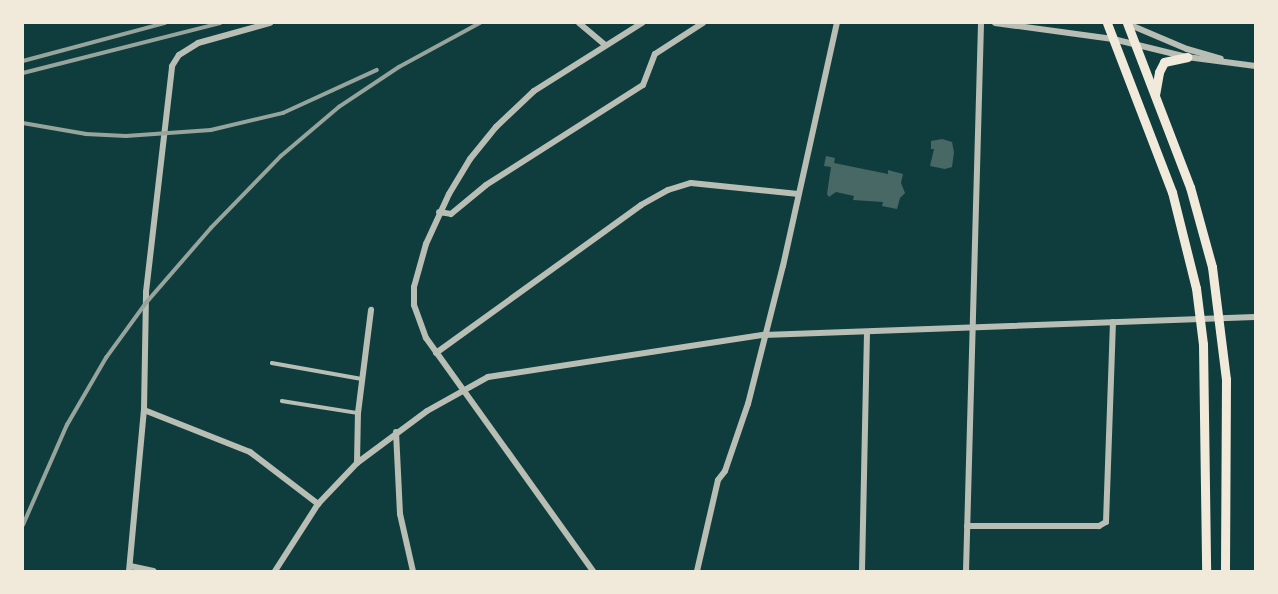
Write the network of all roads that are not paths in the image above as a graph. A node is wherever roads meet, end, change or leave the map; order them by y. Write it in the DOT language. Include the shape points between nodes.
graph roads {
  1 [pos="270,23"];
  2 [pos="579,23"];
  3 [pos="642,23"];
  4 [pos="703,23"];
  5 [pos="837,23"];
  6 [pos="981,23"];
  7 [pos="995,23"];
  8 [pos="1107,23"];
  9 [pos="1127,23"];
  10 [pos="1113,39"];
  11 [pos="604,44"];
  12 [pos="1135,44"];
  13 [pos="1187,57"];
  14 [pos="1237,63"];
  15 [pos="1255,66"];
  16 [pos="1155,96"];
  17 [pos="798,194"];
  18 [pos="439,212"];
  19 [pos="371,310"];
  20 [pos="1220,317"];
  21 [pos="1255,317"];
  22 [pos="1201,319"];
  23 [pos="1113,322"];
  24 [pos="972,327"];
  25 [pos="867,333"];
  26 [pos="764,335"];
  27 [pos="436,353"];
  28 [pos="272,363"];
  29 [pos="362,379"];
  30 [pos="463,389"];
  31 [pos="282,401"];
  32 [pos="144,410"];
  33 [pos="358,412"];
  34 [pos="396,432"];
  35 [pos="357,463"];
  36 [pos="318,504"];
  37 [pos="967,526"];
  38 [pos="129,569"];
  39 [pos="153,571"];
  40 [pos="275,571"];
  41 [pos="413,571"];
  42 [pos="593,571"];
  43 [pos="697,571"];
  44 [pos="862,571"];
  45 [pos="966,571"];
  46 [pos="1206,571"];
  47 [pos="1225,571"];
  1 -- 32 [label="street" via="198,43 179,55 172,66 146,292"];
  2 -- 11 [label="street"];
  3 -- 11 [label="street"];
  4 -- 18 [label="street" via="655,54 643,85 486,185 451,214"];
  5 -- 17 [label="street"];
  6 -- 24 [label="street"];
  7 -- 10 [label="street"];
  8 -- 10 [label="main road"];
  9 -- 12 [label="main road"];
  9 -- 14 [label="street" via="1187,49"];
  10 -- 12 [label="street"];
  10 -- 22 [label="main road" via="1176,203"];
  11 -- 18 [label="street" via="534,91 496,127 470,159"];
  12 -- 13 [label="street"];
  12 -- 16 [label="main road"];
  13 -- 14 [label="street"];
  13 -- 16 [label="main road" via="1164,62"];
  14 -- 15 [label="street"];
  16 -- 20 [label="main road" via="1199,215"];
  17 -- 26 [label="street"];
  17 -- 27 [label="street" via="691,183 668,190 640,205"];
  18 -- 27 [label="street" via="414,287 419,323"];
  19 -- 29 [label="street"];
  20 -- 21 [label="street"];
  20 -- 22 [label="street"];
  20 -- 47 [label="main road" via="1226,379"];
  22 -- 23 [label="street"];
  22 -- 46 [label="main road"];
  23 -- 24 [label="street"];
  23 -- 37 [label="street" via="1106,522 1099,526"];
  24 -- 25 [label="street"];
  24 -- 37 [label="street"];
  25 -- 26 [label="street"];
  25 -- 44 [label="street"];
  26 -- 30 [label="street" via="488,377"];
  26 -- 43 [label="street" via="748,404 718,480"];
  27 -- 30 [label="street"];
  28 -- 29 [label="lane"];
  29 -- 33 [label="street"];
  30 -- 34 [label="street"];
  30 -- 42 [label="street"];
  31 -- 33 [label="lane"];
  32 -- 36 [label="street" via="250,452"];
  32 -- 38 [label="street"];
  33 -- 35 [label="street"];
  34 -- 35 [label="street"];
  34 -- 41 [label="street" via="400,514"];
  35 -- 36 [label="street"];
  36 -- 40 [label="street"];
  37 -- 45 [label="street"];
  38 -- 39 [label="street"];
}
